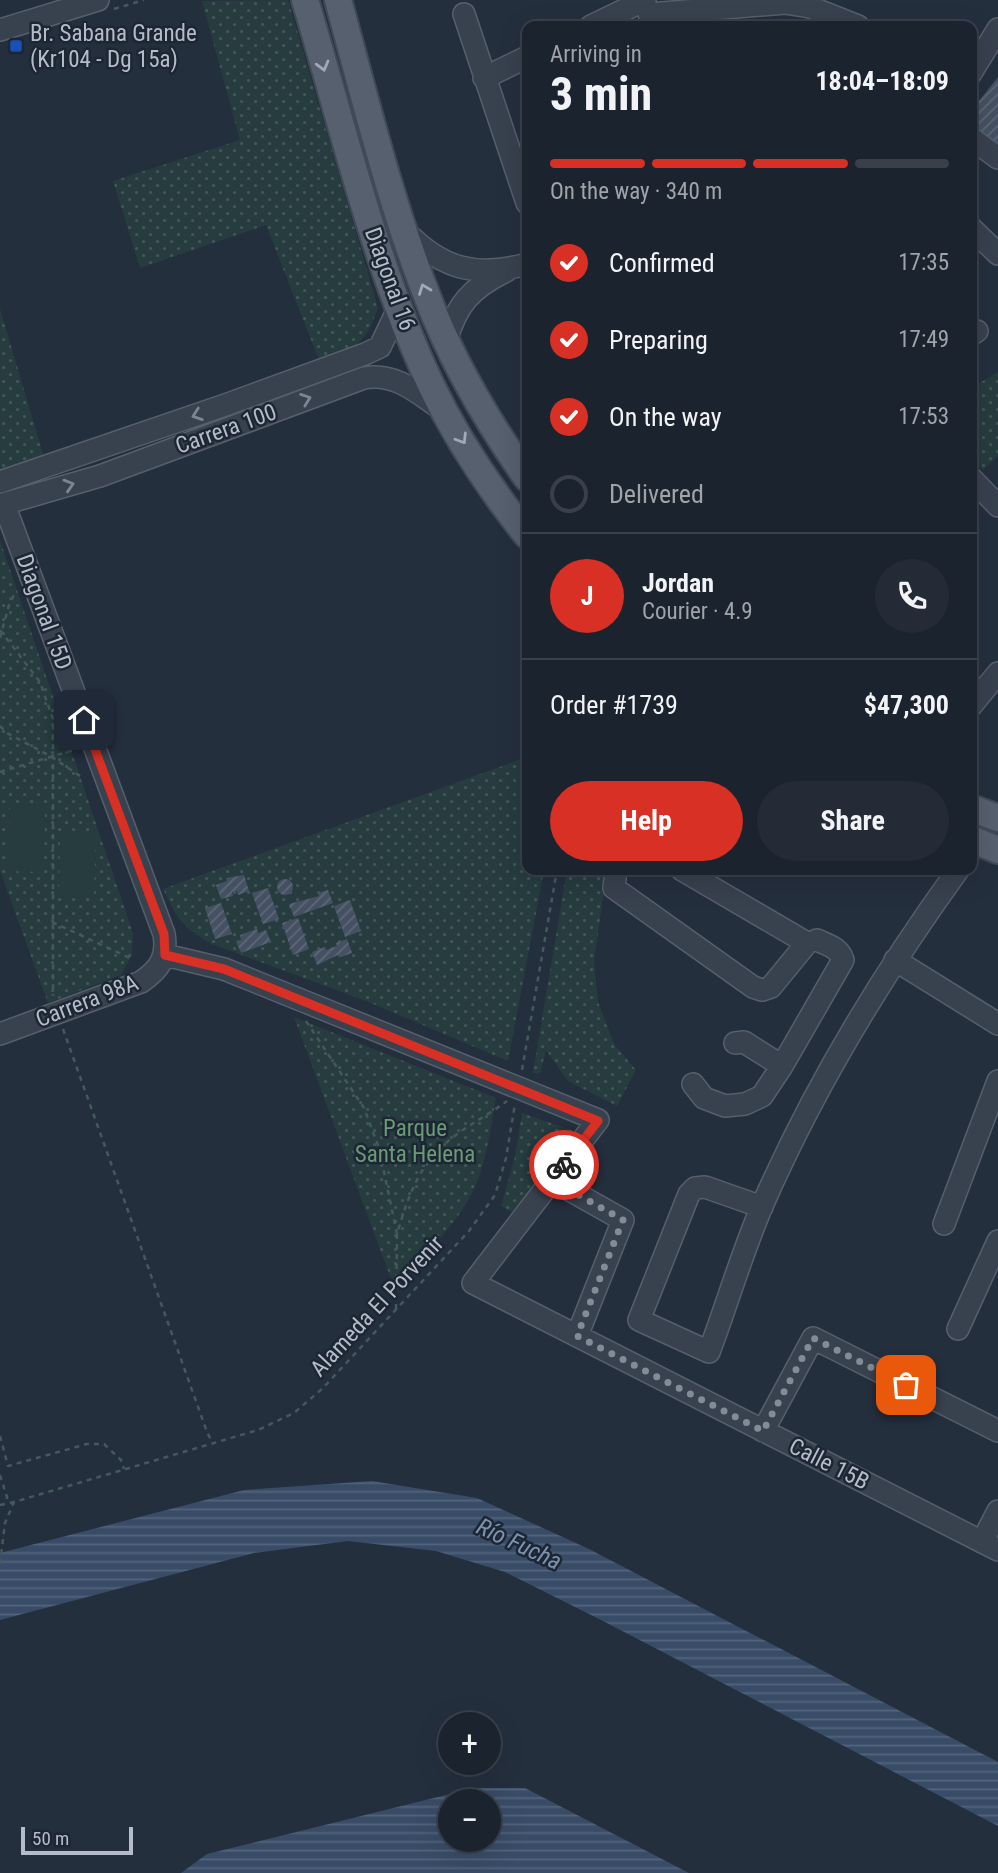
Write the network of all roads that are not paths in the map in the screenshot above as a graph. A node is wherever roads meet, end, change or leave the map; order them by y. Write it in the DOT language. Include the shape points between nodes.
graph roads {
  1 [pos="305,0"];
  2 [pos="338,0"];
  3 [pos="90,1"];
  4 [pos="833,7"];
  5 [pos="648,10"];
  6 [pos="464,14"];
  7 [pos="609,21"];
  8 [pos="851,21"];
  9 [pos="998,29"];
  10 [pos="0,30"];
  11 [pos="522,59"];
  12 [pos="977,63"];
  13 [pos="484,78"];
  14 [pos="977,142"];
  15 [pos="998,158"];
  16 [pos="522,188"];
  17 [pos="405,231"];
  18 [pos="977,234"];
  19 [pos="998,254"];
  20 [pos="520,266"];
  21 [pos="399,307"];
  22 [pos="446,341"];
  23 [pos="228,404"];
  24 [pos="445,412"];
  25 [pos="236,425"];
  26 [pos="522,470"];
  27 [pos="0,482"];
  28 [pos="977,484"];
  29 [pos="2,505"];
  30 [pos="998,506"];
  31 [pos="522,528"];
  32 [pos="998,673"];
  33 [pos="977,699"];
  34 [pos="977,810"];
  35 [pos="998,818"];
  36 [pos="615,875"];
  37 [pos="691,875"];
  38 [pos="954,875"];
  39 [pos="817,940"];
  40 [pos="165,955"];
  41 [pos="895,960"];
  42 [pos="998,1024"];
  43 [pos="0,1034"];
  44 [pos="735,1043"];
  45 [pos="782,1066"];
  46 [pos="998,1081"];
  47 [pos="693,1084"];
  48 [pos="552,1180"];
  49 [pos="762,1207"];
  50 [pos="944,1224"];
  51 [pos="998,1241"];
  52 [pos="958,1329"];
  53 [pos="577,1336"];
  54 [pos="763,1431"];
  55 [pos="998,1431"];
  56 [pos="998,1511"];
  57 [pos="990,1546"];
  1 -- 21 [label="main road, Diagonal 16, one-way" via="349,156"];
  2 -- 17 [label="main road, Diagonal 16"];
  3 -- 10 [label="street"];
  4 -- 5 [label="street" via="785,4"];
  4 -- 8 [label="street"];
  5 -- 7 [label="street"];
  6 -- 13 [label="street"];
  9 -- 12 [label="street"];
  11 -- 13 [label="street"];
  13 -- 16 [label="street"];
  14 -- 15 [label="street"];
  17 -- 20 [label="street" via="422,249 458,267 478,271"];
  22 -- 17 [label="main road, Diagonal 16, one-way"];
  18 -- 19 [label="street"];
  20 -- 22 [label="street" via="472,292 452,320"];
  21 -- 23 [label="street, Carrera 100" via="380,347"];
  21 -- 24 [label="main road, Diagonal 16"];
  22 -- 26 [label="main road, Diagonal 16" via="483,412"];
  23 -- 25 [label="street"];
  23 -- 27 [label="street, Carrera 100, one-way"];
  25 -- 24 [label="street, Carrera 100, one-way" via="377,376 400,382"];
  24 -- 31 [label="main road, Diagonal 16, one-way"];
  29 -- 25 [label="street, Carrera 100, one-way" via="100,476"];
  28 -- 30 [label="street"];
  29 -- 40 [label="street, Diagonal 15D" via="164,934"];
  32 -- 33 [label="street"];
  34 -- 35 [label="main road"];
  36 -- 37 [label="street" via="614,888 753,987 771,987 807,943"];
  38 -- 41 [label="street"];
  39 -- 45 [label="street" via="836,949 843,960"];
  40 -- 43 [label="street, Carrera 98A" via="159,968 141,982"];
  40 -- 48 [label="street" via="224,969 598,1121"];
  41 -- 42 [label="street"];
  41 -- 49 [label="street" via="836,1059"];
  44 -- 45 [label="street" via="744,1042"];
  45 -- 47 [label="street" via="762,1096 745,1104 724,1106 704,1098"];
  46 -- 50 [label="street"];
  48 -- 53 [label="street" via="623,1220"];
  48 -- 53 [label="street, Calle 15B" via="473,1283"];
  49 -- 49 [label="street" via="709,1352 639,1321 695,1188 705,1187"];
  51 -- 52 [label="street"];
  53 -- 54 [label="street, Calle 15B"];
  54 -- 55 [label="street" via="813,1338"];
  54 -- 57 [label="street, Calle 15B"];
  56 -- 57 [label="street"];
}
